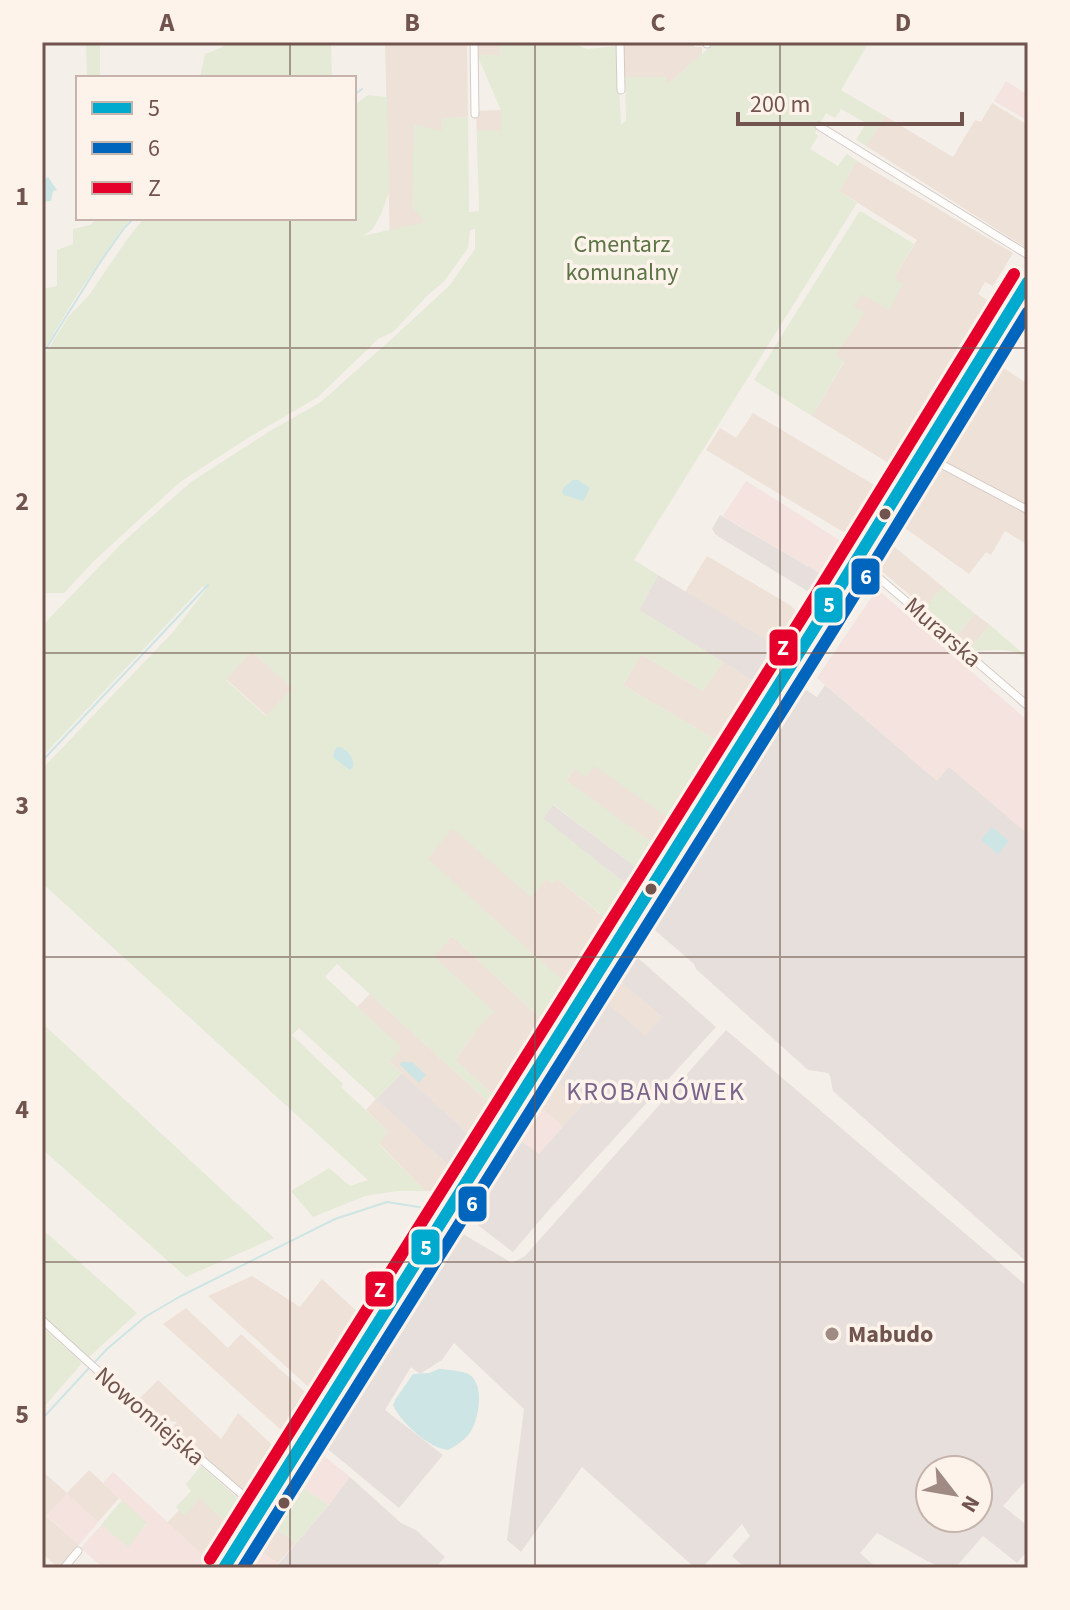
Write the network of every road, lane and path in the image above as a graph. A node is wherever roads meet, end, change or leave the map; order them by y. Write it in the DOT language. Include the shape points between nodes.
graph roads {
  1 [pos="474,42"];
  2 [pos="620,42"];
  3 [pos="621,90"];
  4 [pos="475,114"];
  5 [pos="819,126"];
  6 [pos="1028,255"];
  7 [pos="1028,282"];
  8 [pos="922,454"];
  9 [pos="1028,510"];
  10 [pos="856,560"];
  11 [pos="1028,706"];
  12 [pos="42,1320"];
  13 [pos="261,1508"];
  14 [pos="78,1551"];
  15 [pos="64,1568"];
  16 [pos="224,1568"];
  1 -- 4 [label="street"];
  2 -- 3 [label="street"];
  5 -- 6 [label="street"];
  7 -- 8 [label="main road"];
  8 -- 9 [label="street"];
  8 -- 10 [label="main road"];
  10 -- 11 [label="street, Murarska"];
  10 -- 13 [label="main road"];
  12 -- 13 [label="street, Nowomiejska"];
  13 -- 16 [label="main road"];
  14 -- 15 [label="street"];
}
